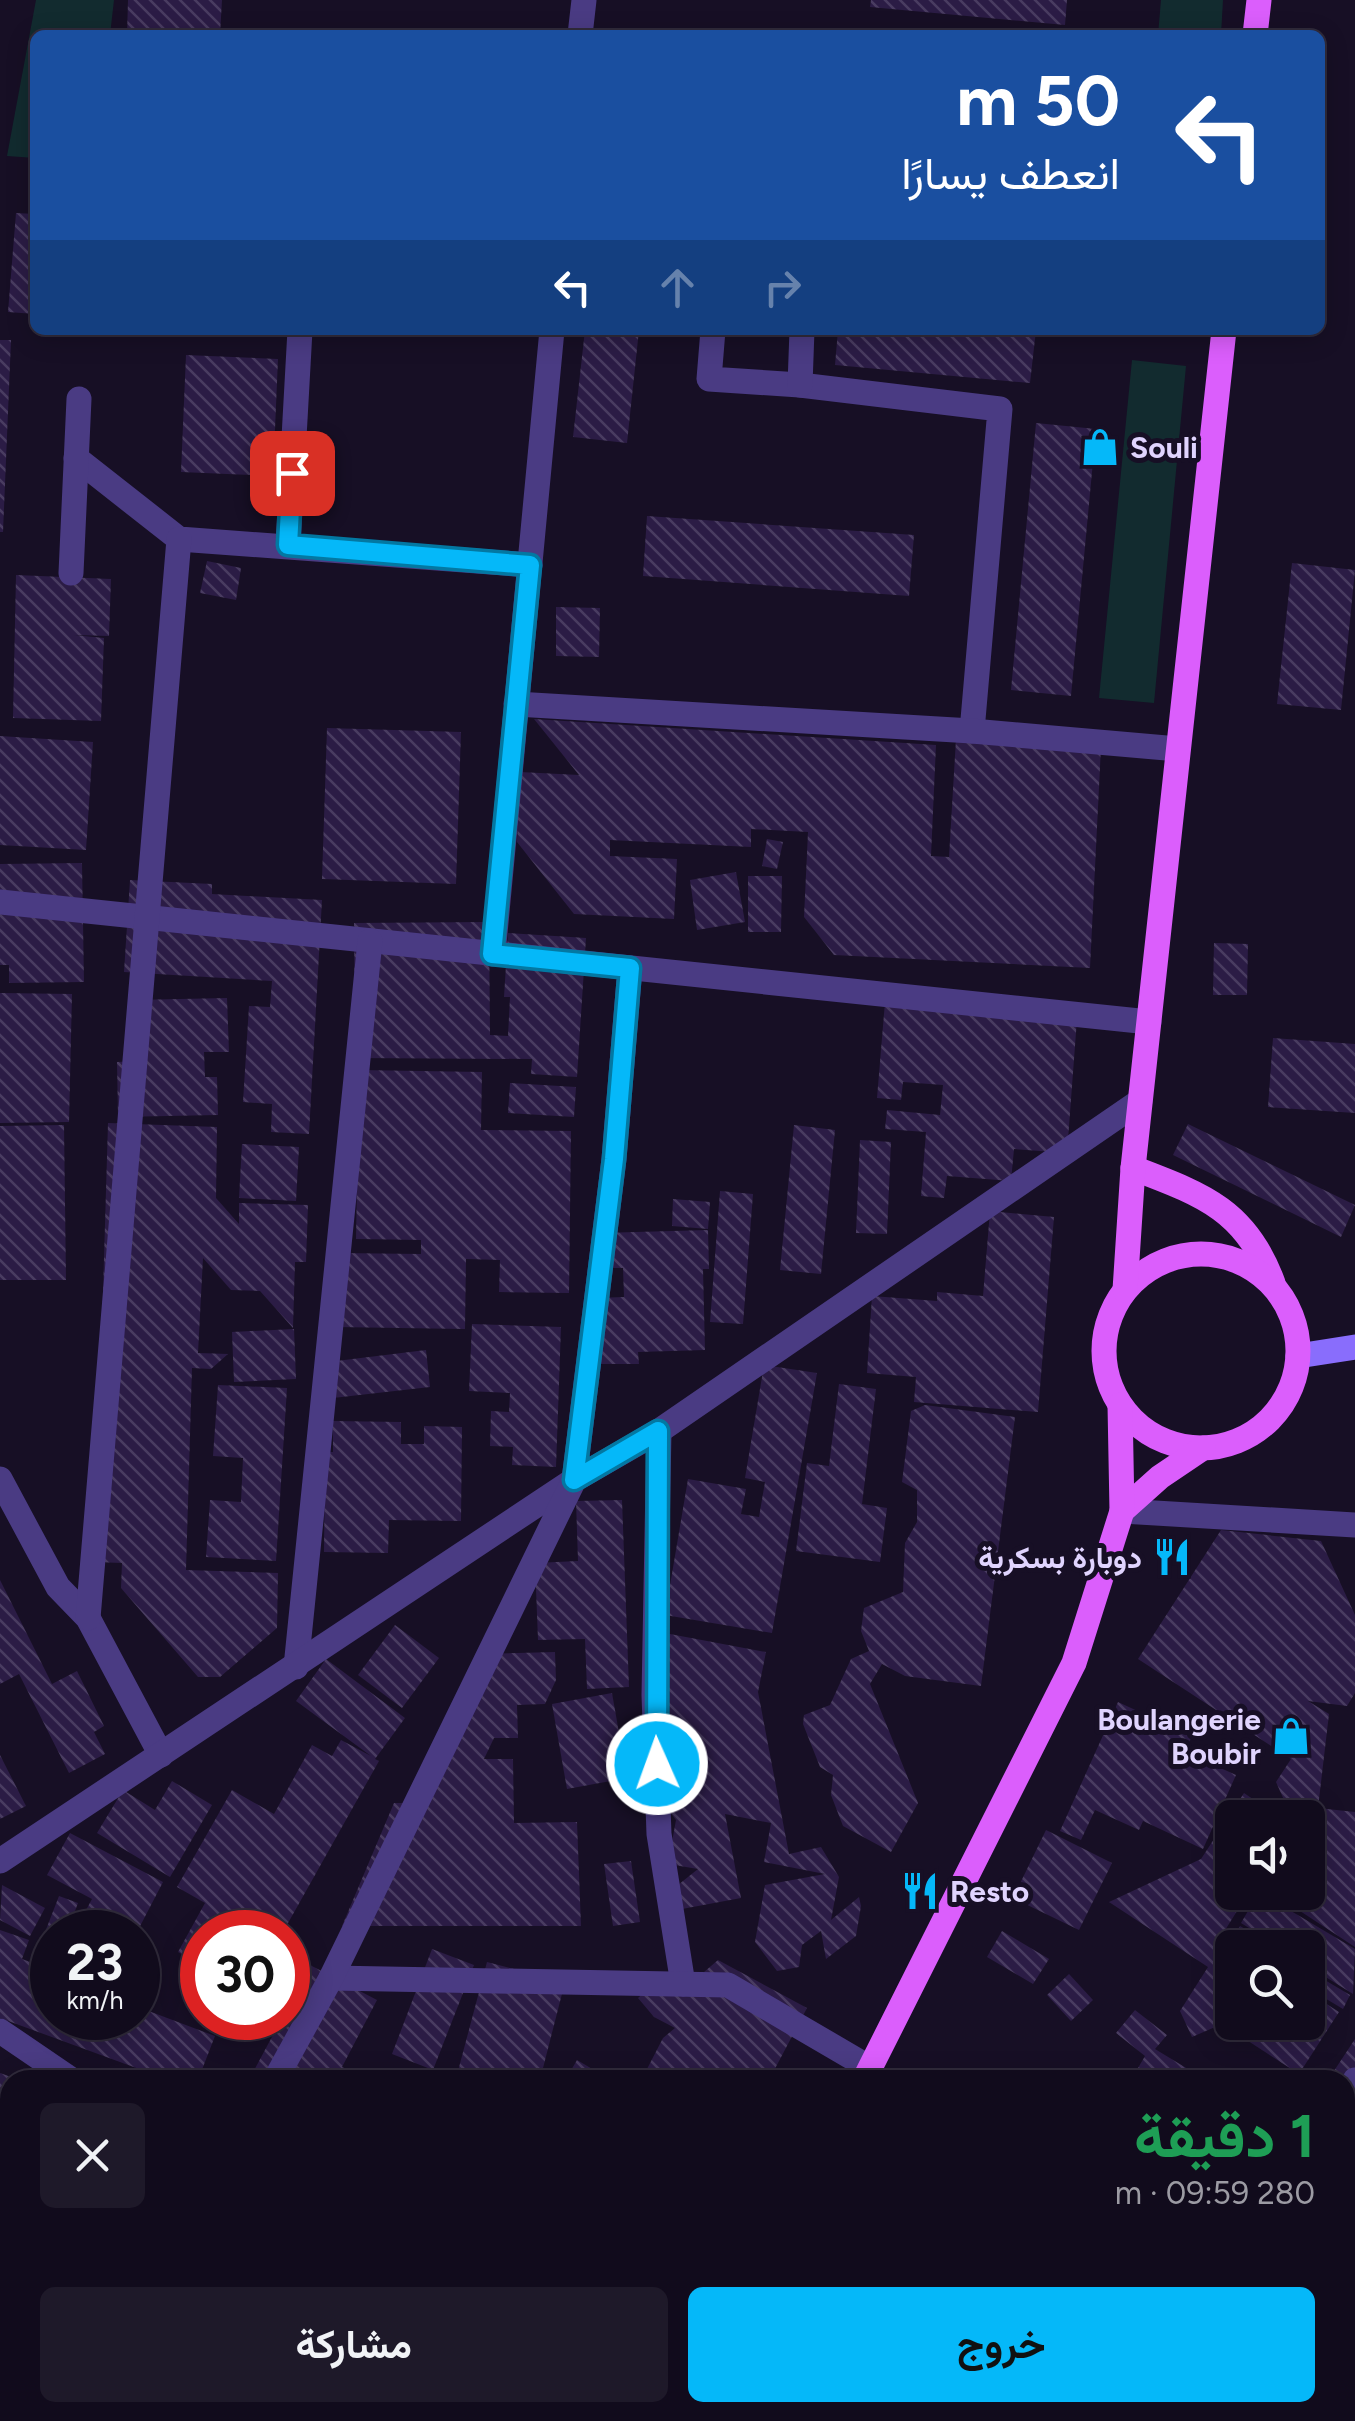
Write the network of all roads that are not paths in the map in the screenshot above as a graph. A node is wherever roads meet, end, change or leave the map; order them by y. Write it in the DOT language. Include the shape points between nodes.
graph roads {
  1 [pos="584,0"];
  2 [pos="1259,0"];
  3 [pos="581,30"];
  4 [pos="1256,30"];
  5 [pos="300,335"];
  6 [pos="552,335"];
  7 [pos="713,335"];
  8 [pos="802,335"];
  9 [pos="1223,335"];
  10 [pos="800,385"];
  11 [pos="79,400"];
  12 [pos="76,458"];
  13 [pos="179,538"];
  14 [pos="288,545"];
  15 [pos="530,565"];
  16 [pos="71,573"];
  17 [pos="516,704"];
  18 [pos="972,731"];
  19 [pos="1178,749"];
  20 [pos="0,902"];
  21 [pos="146,918"];
  22 [pos="370,941"];
  23 [pos="492,954"];
  24 [pos="630,968"];
  25 [pos="1149,1022"];
  26 [pos="1140,1101"];
  27 [pos="1133,1168"];
  28 [pos="1275,1288"];
  29 [pos="1126,1290"];
  30 [pos="1355,1347"];
  31 [pos="1298,1356"];
  32 [pos="1120,1405"];
  33 [pos="658,1431"];
  34 [pos="1203,1448"];
  35 [pos="0,1479"];
  36 [pos="574,1480"];
  37 [pos="1122,1511"];
  38 [pos="1355,1525"];
  39 [pos="88,1618"];
  40 [pos="296,1667"];
  41 [pos="161,1755"];
  42 [pos="0,1861"];
  43 [pos="330,1978"];
  44 [pos="683,1984"];
  45 [pos="0,2031"];
  46 [pos="57,2070"];
  47 [pos="280,2070"];
  48 [pos="861,2070"];
  49 [pos="869,2070"];
  1 -- 3 [label="street"];
  2 -- 4 [label="main road"];
  5 -- 14 [label="street"];
  6 -- 15 [label="street"];
  7 -- 10 [label="street" via="710,379"];
  8 -- 10 [label="street"];
  9 -- 19 [label="main road"];
  10 -- 18 [label="street" via="1000,410"];
  11 -- 12 [label="street"];
  12 -- 13 [label="street"];
  12 -- 16 [label="street"];
  13 -- 14 [label="street"];
  13 -- 21 [label="street"];
  14 -- 15 [label="street"];
  15 -- 17 [label="street"];
  17 -- 18 [label="street"];
  17 -- 23 [label="street"];
  18 -- 19 [label="street"];
  19 -- 25 [label="main road"];
  20 -- 21 [label="street"];
  21 -- 22 [label="street"];
  21 -- 39 [label="street"];
  22 -- 23 [label="street"];
  22 -- 40 [label="street"];
  23 -- 24 [label="street"];
  24 -- 25 [label="street"];
  24 -- 36 [label="street"];
  25 -- 26 [label="main road"];
  26 -- 27 [label="main road"];
  26 -- 33 [label="street"];
  27 -- 28 [label="main road" via="1218,1205 1250,1236"];
  27 -- 29 [label="main road"];
  28 -- 29 [label="main road" via="1236,1260 1188,1255 1144,1273"];
  28 -- 31 [label="main road" via="1288,1309"];
  29 -- 32 [label="main road" via="1106,1334 1105,1359"];
  30 -- 31 [label="main road"];
  31 -- 34 [label="main road" via="1284,1402 1268,1421 1227,1446"];
  32 -- 34 [label="main road" via="1156,1437"];
  32 -- 37 [label="main road"];
  33 -- 36 [label="street"];
  33 -- 44 [label="street" via="654,1695 660,1834"];
  34 -- 37 [label="main road"];
  35 -- 39 [label="street" via="58,1587"];
  36 -- 40 [label="street"];
  36 -- 43 [label="street"];
  37 -- 38 [label="street"];
  37 -- 49 [label="main road" via="1074,1663"];
  39 -- 41 [label="street"];
  40 -- 41 [label="street"];
  41 -- 42 [label="street"];
  43 -- 44 [label="street"];
  43 -- 47 [label="street"];
  44 -- 48 [label="street" via="728,1985"];
  45 -- 46 [label="street"];
}
